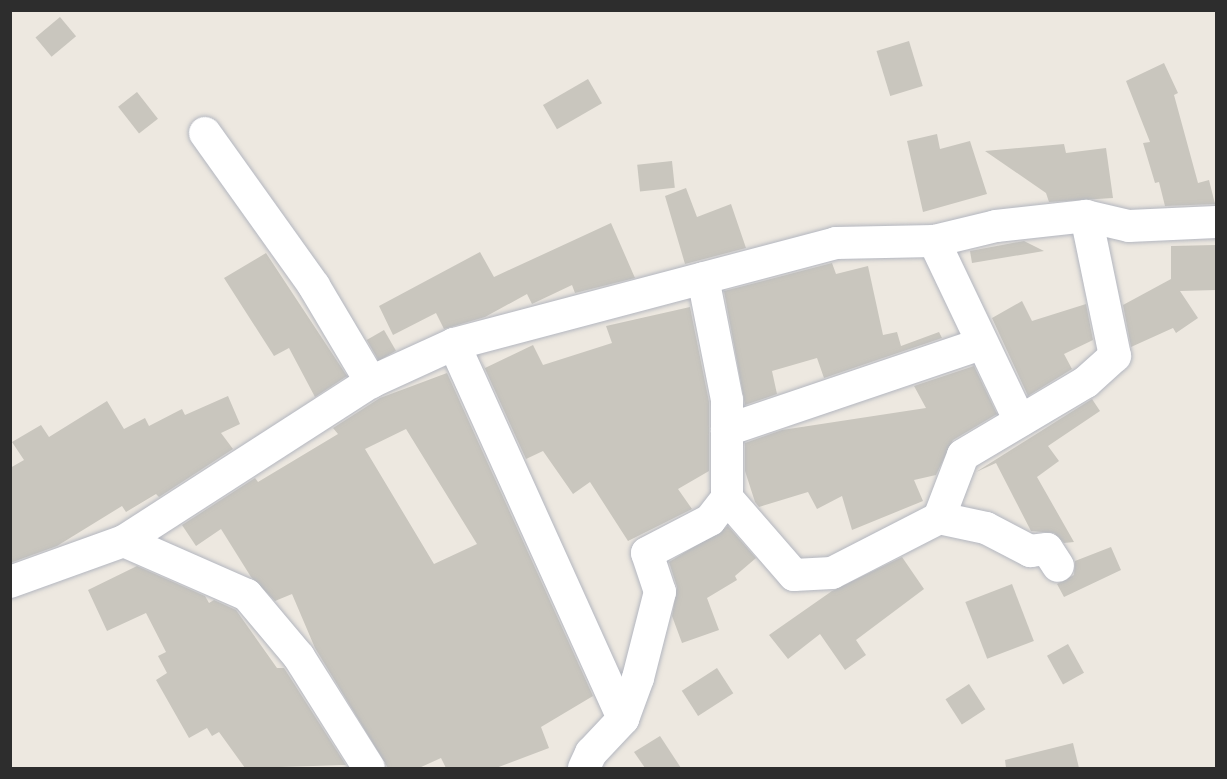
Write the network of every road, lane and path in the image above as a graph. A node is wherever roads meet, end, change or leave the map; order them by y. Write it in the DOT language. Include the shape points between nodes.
graph roads {
  1 [pos="205,133"];
  2 [pos="1086,216"];
  3 [pos="1216,222"];
  4 [pos="934,241"];
  5 [pos="703,278"];
  6 [pos="454,344"];
  7 [pos="981,344"];
  8 [pos="371,382"];
  9 [pos="1020,421"];
  10 [pos="727,430"];
  11 [pos="728,498"];
  12 [pos="939,518"];
  13 [pos="124,541"];
  14 [pos="1058,566"];
  15 [pos="10,582"];
  16 [pos="623,718"];
  17 [pos="369,768"];
  18 [pos="585,768"];
  1 -- 8 [label="street" via="314,286"];
  2 -- 3 [label="street" via="1129,226"];
  2 -- 4 [label="street" via="996,226"];
  2 -- 9 [label="street" via="1114,356 1086,382"];
  4 -- 5 [label="street" via="836,243"];
  4 -- 7 [label="street"];
  5 -- 6 [label="street"];
  5 -- 10 [label="street" via="727,400"];
  6 -- 8 [label="street"];
  6 -- 16 [label="street"];
  7 -- 9 [label="street"];
  7 -- 10 [label="street"];
  8 -- 13 [label="street"];
  9 -- 12 [label="street" via="963,455"];
  10 -- 11 [label="street"];
  11 -- 12 [label="street" via="794,575 832,573"];
  11 -- 16 [label="street" via="710,520 647,553 660,592"];
  12 -- 14 [label="street" via="986,528 1030,551 1047,549"];
  13 -- 15 [label="street"];
  13 -- 17 [label="street" via="247,595 299,657"];
  16 -- 18 [label="street" via="591,753"];
}
